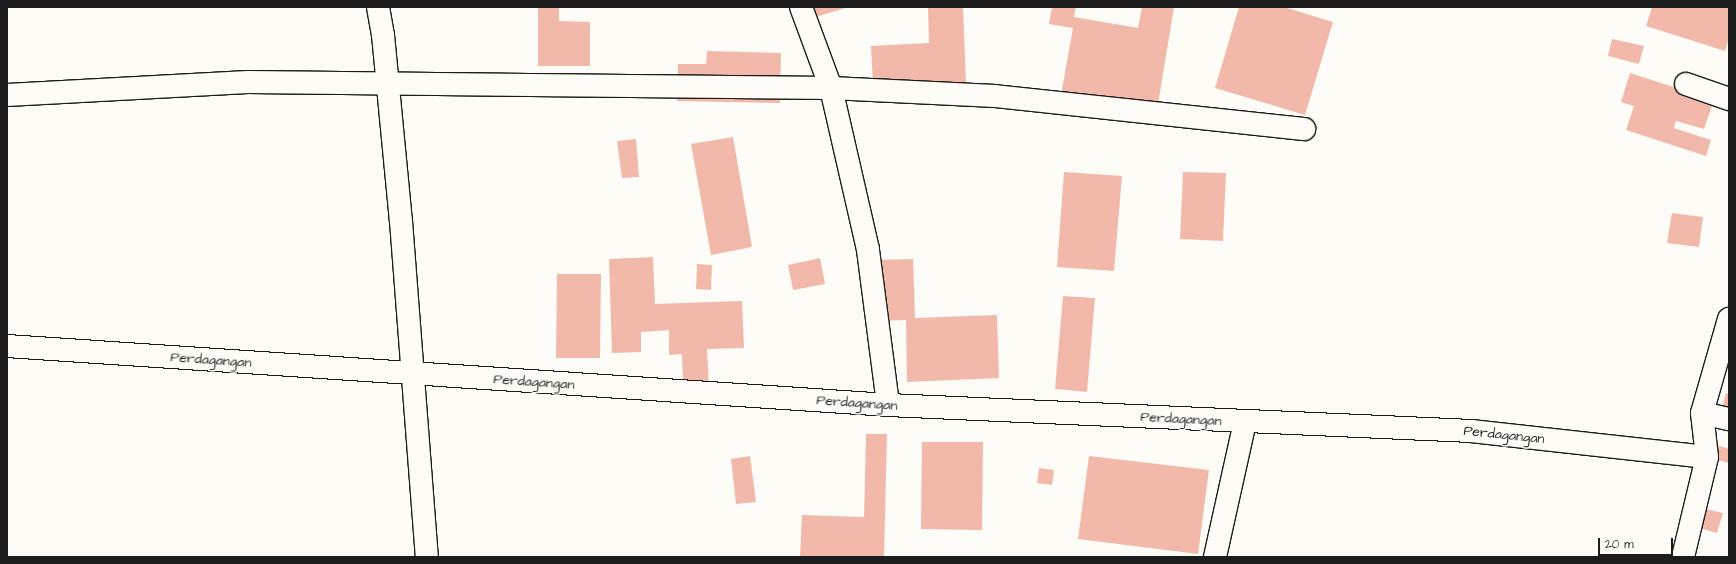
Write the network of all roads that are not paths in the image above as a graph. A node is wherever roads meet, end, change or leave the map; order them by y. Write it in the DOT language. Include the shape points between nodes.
graph roads {
  1 [pos="378,7"];
  2 [pos="801,7"];
  3 [pos="387,83"];
  4 [pos="1686,84"];
  5 [pos="831,88"];
  6 [pos="7,95"];
  7 [pos="1729,99"];
  8 [pos="1304,129"];
  9 [pos="1729,319"];
  10 [pos="7,346"];
  11 [pos="413,374"];
  12 [pos="888,405"];
  13 [pos="1702,413"];
  14 [pos="1729,419"];
  15 [pos="1246,422"];
  16 [pos="1707,457"];
  17 [pos="427,557"];
  18 [pos="1215,557"];
  19 [pos="1683,557"];
  1 -- 3 [label="street"];
  2 -- 5 [label="street"];
  3 -- 5 [label="street"];
  3 -- 6 [label="street" via="248,82"];
  3 -- 11 [label="street"];
  4 -- 7 [label="street"];
  5 -- 8 [label="street" via="995,96"];
  5 -- 12 [label="street" via="868,250"];
  9 -- 13 [label="street"];
  10 -- 11 [label="street, Perdagangan"];
  11 -- 12 [label="street, Perdagangan"];
  11 -- 17 [label="street"];
  12 -- 15 [label="street, Perdagangan"];
  13 -- 14 [label="street"];
  13 -- 16 [label="street"];
  15 -- 16 [label="street, Perdagangan" via="1471,431"];
  15 -- 18 [label="street"];
  16 -- 19 [label="street"];
}
